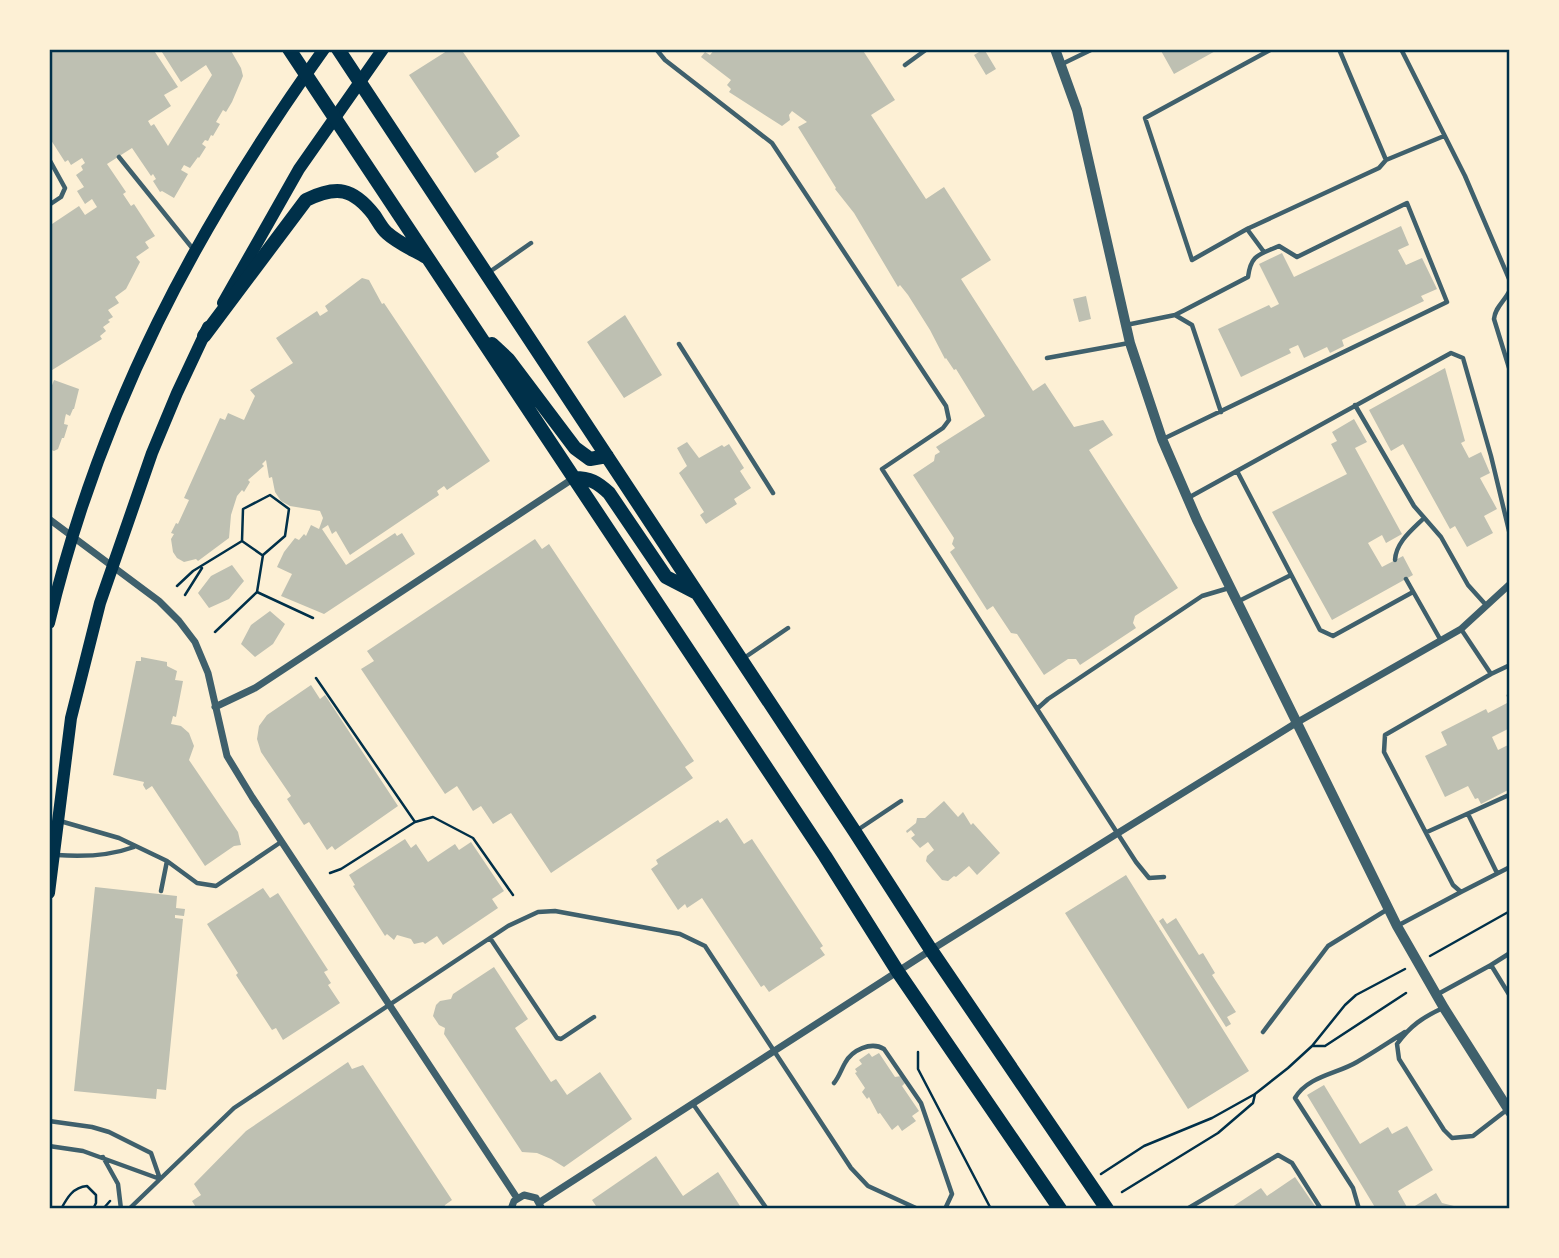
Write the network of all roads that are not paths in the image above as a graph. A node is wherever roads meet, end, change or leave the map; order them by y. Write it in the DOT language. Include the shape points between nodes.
graph roads {
  1 [pos="289,49"];
  2 [pos="324,49"];
  3 [pos="338,49"];
  4 [pos="383,49"];
  5 [pos="656,49"];
  6 [pos="927,49"];
  7 [pos="1055,49"];
  8 [pos="1093,49"];
  9 [pos="1272,49"];
  10 [pos="1339,49"];
  11 [pos="1401,49"];
  12 [pos="1062,64"];
  13 [pos="905,65"];
  14 [pos="306,73"];
  15 [pos="359,81"];
  16 [pos="335,115"];
  17 [pos="1444,135"];
  18 [pos="119,157"];
  19 [pos="49,159"];
  20 [pos="1386,160"];
  21 [pos="49,205"];
  22 [pos="1247,229"];
  23 [pos="531,243"];
  24 [pos="194,250"];
  25 [pos="1264,253"];
  26 [pos="429,259"];
  27 [pos="486,274"];
  28 [pos="1510,281"];
  29 [pos="1510,290"];
  30 [pos="1175,315"];
  31 [pos="1125,325"];
  32 [pos="473,326"];
  33 [pos="204,335"];
  34 [pos="1130,343"];
  35 [pos="679,344"];
  36 [pos="1047,358"];
  37 [pos="1510,371"];
  38 [pos="1355,405"];
  39 [pos="1221,412"];
  40 [pos="1162,439"];
  41 [pos="607,456"];
  42 [pos="1237,471"];
  43 [pos="574,478"];
  44 [pos="773,493"];
  45 [pos="1188,498"];
  46 [pos="1424,518"];
  47 [pos="49,519"];
  48 [pos="1510,535"];
  49 [pos="72,537"];
  50 [pos="1395,560"];
  51 [pos="112,567"];
  52 [pos="1291,575"];
  53 [pos="1406,579"];
  54 [pos="1510,583"];
  55 [pos="1230,588"];
  56 [pos="1413,592"];
  57 [pos="696,593"];
  58 [pos="1237,602"];
  59 [pos="1486,605"];
  60 [pos="49,623"];
  61 [pos="788,628"];
  62 [pos="1461,629"];
  63 [pos="1440,639"];
  64 [pos="741,661"];
  65 [pos="1510,665"];
  66 [pos="1491,674"];
  67 [pos="215,707"];
  68 [pos="1038,708"];
  69 [pos="1296,723"];
  70 [pos="1510,797"];
  71 [pos="901,801"];
  72 [pos="1468,814"];
  73 [pos="58,820"];
  74 [pos="855,832"];
  75 [pos="1427,832"];
  76 [pos="1118,833"];
  77 [pos="282,841"];
  78 [pos="135,847"];
  79 [pos="54,854"];
  80 [pos="167,861"];
  81 [pos="1510,867"];
  82 [pos="1497,873"];
  83 [pos="1164,877"];
  84 [pos="161,891"];
  85 [pos="1461,892"];
  86 [pos="49,893"];
  87 [pos="1389,909"];
  88 [pos="1398,926"];
  89 [pos="490,938"];
  90 [pos="931,950"];
  91 [pos="1510,953"];
  92 [pos="1491,965"];
  93 [pos="898,972"];
  94 [pos="1436,995"];
  95 [pos="1510,996"];
  96 [pos="390,1005"];
  97 [pos="1444,1008"];
  98 [pos="594,1017"];
  99 [pos="1263,1032"];
  100 [pos="1405,1032"];
  101 [pos="774,1052"];
  102 [pos="834,1083"];
  103 [pos="693,1104"];
  104 [pos="1509,1111"];
  105 [pos="49,1121"];
  106 [pos="49,1146"];
  107 [pos="103,1157"];
  108 [pos="160,1179"];
  109 [pos="517,1198"];
  110 [pos="541,1206"];
  111 [pos="121,1209"];
  112 [pos="130,1209"];
  113 [pos="511,1209"];
  114 [pos="767,1209"];
  115 [pos="918,1209"];
  116 [pos="945,1209"];
  117 [pos="1060,1209"];
  118 [pos="1107,1209"];
  119 [pos="1187,1209"];
  120 [pos="1321,1209"];
  121 [pos="1359,1209"];
  1 -- 14 [label="main road"];
  2 -- 14 [label="main road"];
  3 -- 15 [label="main road"];
  4 -- 15 [label="main road"];
  5 -- 68 [label="lane" via="772,143 946,406 949,420 943,428 882,469"];
  6 -- 13 [label="lane"];
  7 -- 12 [label="street"];
  8 -- 12 [label="lane"];
  9 -- 22 [label="lane" via="1145,118 1192,260"];
  10 -- 20 [label="lane"];
  11 -- 17 [label="lane"];
  12 -- 31 [label="street" via="1077,110"];
  14 -- 16 [label="main road"];
  14 -- 24 [label="main road" via="240,170"];
  15 -- 16 [label="main road"];
  15 -- 27 [label="main road"];
  16 -- 26 [label="main road"];
  16 -- 33 [label="main road"];
  17 -- 20 [label="lane"];
  17 -- 28 [label="lane"];
  18 -- 24 [label="lane"];
  19 -- 21 [label="lane" via="65,188"];
  20 -- 22 [label="lane"];
  22 -- 25 [label="lane"];
  23 -- 27 [label="lane"];
  24 -- 49 [label="main road" via="141,354"];
  25 -- 30 [label="lane" via="1254,257 1248,277"];
  25 -- 39 [label="lane" via="1279,246 1297,257 1407,203 1447,302"];
  26 -- 32 [label="main road"];
  26 -- 33 [label="main road" via="388,233 363,201 348,192 321,193 306,200"];
  27 -- 41 [label="main road"];
  29 -- 37 [label="lane" via="1494,319"];
  30 -- 31 [label="lane"];
  30 -- 39 [label="lane" via="1192,325"];
  31 -- 34 [label="street"];
  32 -- 41 [label="main road" via="508,359 575,448 590,459"];
  32 -- 43 [label="main road"];
  33 -- 51 [label="main road" via="152,453"];
  34 -- 36 [label="lane"];
  34 -- 40 [label="street"];
  35 -- 44 [label="lane"];
  38 -- 42 [label="lane"];
  38 -- 46 [label="lane"];
  38 -- 48 [label="lane" via="1451,353 1462,358"];
  39 -- 40 [label="lane"];
  40 -- 45 [label="street"];
  41 -- 57 [label="main road"];
  42 -- 45 [label="lane"];
  42 -- 52 [label="lane"];
  43 -- 57 [label="main road" via="597,482 667,577"];
  43 -- 67 [label="street" via="255,688"];
  43 -- 93 [label="main road"];
  45 -- 55 [label="street"];
  46 -- 50 [label="lane" via="1395,551"];
  46 -- 59 [label="lane"];
  47 -- 49 [label="street"];
  49 -- 51 [label="street"];
  49 -- 60 [label="main road"];
  51 -- 67 [label="street" via="159,601 195,642"];
  51 -- 73 [label="main road" via="71,718"];
  52 -- 56 [label="lane" via="1320,630 1333,636"];
  52 -- 58 [label="lane"];
  53 -- 56 [label="lane"];
  54 -- 59 [label="street"];
  55 -- 58 [label="street"];
  55 -- 68 [label="lane" via="1202,596"];
  56 -- 63 [label="lane"];
  57 -- 64 [label="main road"];
  58 -- 69 [label="street"];
  59 -- 62 [label="street"];
  61 -- 64 [label="lane"];
  62 -- 63 [label="street"];
  62 -- 66 [label="lane"];
  63 -- 69 [label="street"];
  64 -- 74 [label="main road"];
  65 -- 66 [label="lane"];
  66 -- 75 [label="lane" via="1385,735 1384,752"];
  67 -- 77 [label="street" via="227,756"];
  68 -- 76 [label="lane"];
  69 -- 76 [label="street"];
  69 -- 87 [label="street"];
  70 -- 72 [label="lane"];
  71 -- 74 [label="lane"];
  72 -- 75 [label="lane"];
  72 -- 82 [label="lane"];
  73 -- 78 [label="lane"];
  73 -- 79 [label="main road"];
  74 -- 90 [label="main road"];
  75 -- 85 [label="lane" via="1453,885"];
  76 -- 83 [label="lane" via="1149,878"];
  76 -- 90 [label="street"];
  77 -- 80 [label="lane" via="216,886 197,883"];
  77 -- 96 [label="street"];
  78 -- 79 [label="lane" via="83,857"];
  78 -- 80 [label="lane"];
  79 -- 86 [label="main road"];
  80 -- 84 [label="lane"];
  81 -- 82 [label="lane"];
  82 -- 85 [label="lane"];
  85 -- 88 [label="lane"];
  87 -- 88 [label="street"];
  87 -- 99 [label="lane" via="1328,946"];
  88 -- 94 [label="street"];
  89 -- 96 [label="lane"];
  89 -- 98 [label="lane" via="557,1038"];
  89 -- 101 [label="lane" via="526,917 555,911 680,934 705,946 713,956"];
  90 -- 93 [label="street"];
  90 -- 118 [label="main road"];
  91 -- 92 [label="lane"];
  92 -- 94 [label="lane"];
  92 -- 95 [label="lane"];
  93 -- 101 [label="street"];
  93 -- 117 [label="main road"];
  94 -- 97 [label="street"];
  96 -- 108 [label="lane" via="234,1108"];
  96 -- 109 [label="street"];
  97 -- 100 [label="lane" via="1421,1018"];
  97 -- 104 [label="street"];
  100 -- 104 [label="lane" via="1397,1044 1399,1059 1452,1138 1473,1136"];
  100 -- 121 [label="lane" via="1355,1063 1315,1079 1295,1098 1353,1188"];
  101 -- 103 [label="street"];
  101 -- 115 [label="lane" via="850,1168 868,1186"];
  102 -- 116 [label="lane" via="846,1060 865,1046 884,1049 921,1103 952,1194"];
  103 -- 110 [label="street"];
  103 -- 114 [label="lane"];
  105 -- 108 [label="lane" via="109,1132 151,1153"];
  106 -- 107 [label="lane"];
  107 -- 108 [label="lane"];
  107 -- 111 [label="lane" via="118,1184"];
  108 -- 112 [label="lane"];
  109 -- 110 [label="street" via="530,1195"];
  109 -- 113 [label="street"];
  119 -- 120 [label="lane" via="1278,1155 1292,1163"];
}
